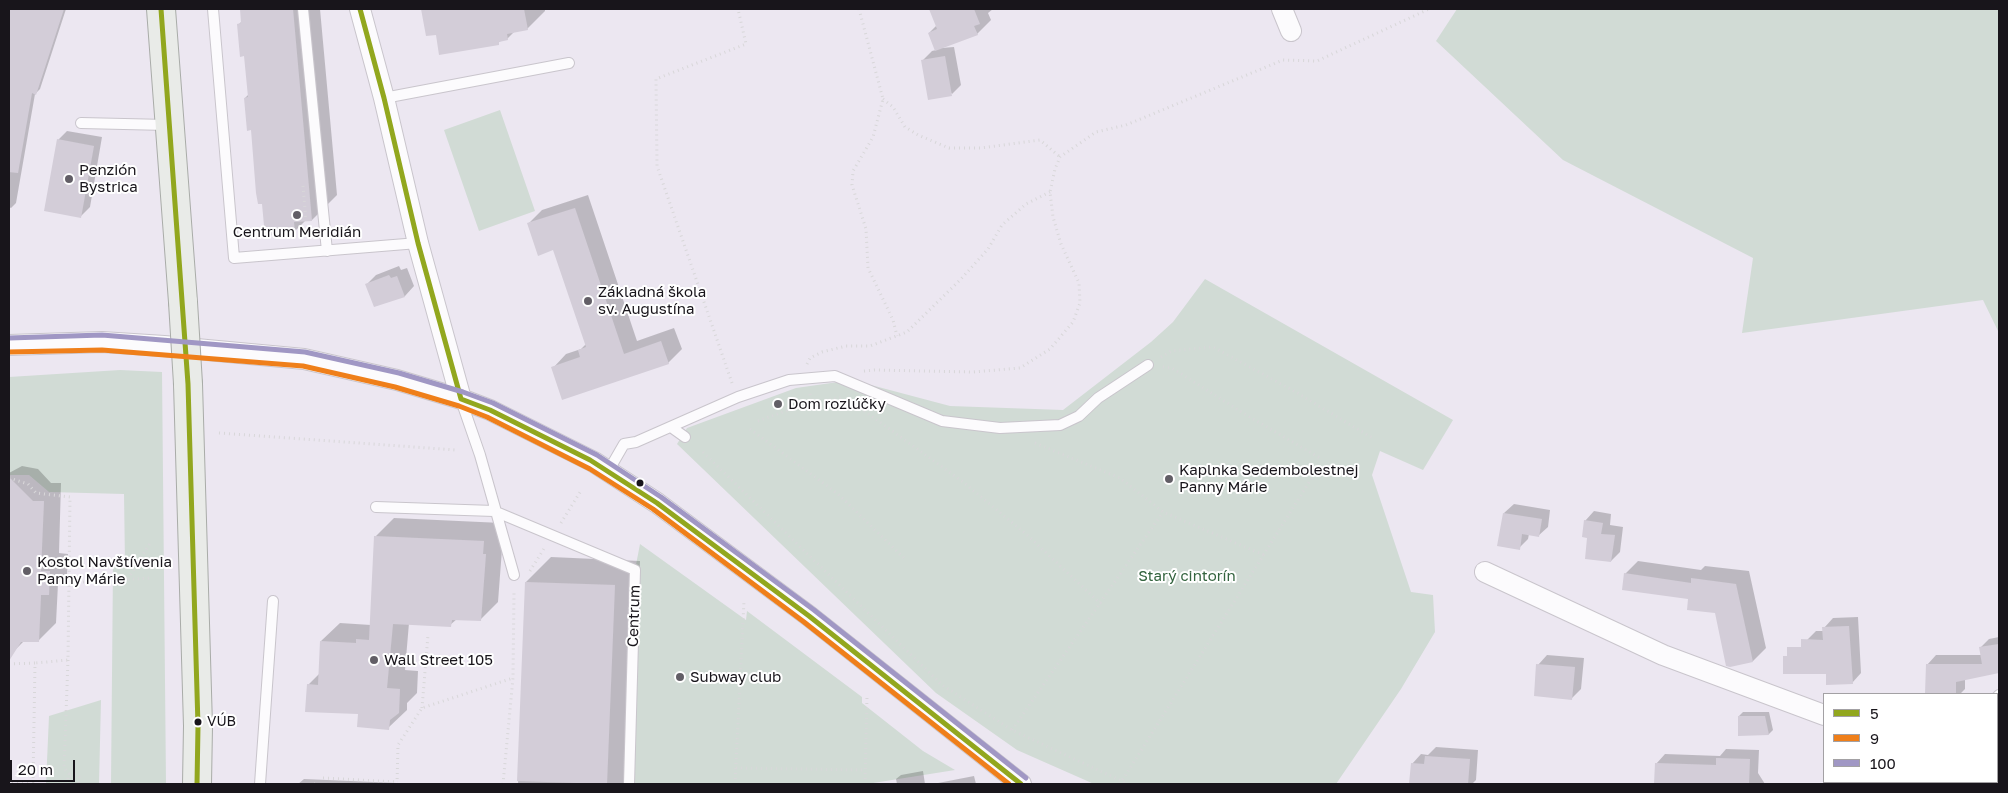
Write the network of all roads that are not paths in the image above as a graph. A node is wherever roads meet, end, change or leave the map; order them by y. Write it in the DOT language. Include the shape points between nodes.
graph roads {
  1 [pos="161,9"];
  2 [pos="213,9"];
  3 [pos="303,9"];
  4 [pos="360,9"];
  5 [pos="1282,9"];
  6 [pos="1292,31"];
  7 [pos="569,63"];
  8 [pos="384,98"];
  9 [pos="81,123"];
  10 [pos="171,124"];
  11 [pos="418,243"];
  12 [pos="327,250"];
  13 [pos="9,345"];
  14 [pos="1148,365"];
  15 [pos="461,399"];
  16 [pos="671,427"];
  17 [pos="685,437"];
  18 [pos="609,470"];
  19 [pos="376,507"];
  20 [pos="494,511"];
  21 [pos="1485,572"];
  22 [pos="514,575"];
  23 [pos="273,601"];
  24 [pos="1823,716"];
  25 [pos="197,784"];
  26 [pos="260,784"];
  27 [pos="629,784"];
  28 [pos="1020,784"];
  1 -- 10 [label="main road"];
  2 -- 12 [label="lane" via="234,258"];
  3 -- 12 [label="lane"];
  4 -- 8 [label="street"];
  5 -- 6 [label="street"];
  7 -- 8 [label="lane"];
  8 -- 11 [label="street"];
  9 -- 10 [label="lane"];
  10 -- 25 [label="main road, bridge" via="188,384"];
  11 -- 12 [label="lane"];
  11 -- 15 [label="street"];
  13 -- 15 [label="street" via="102,342 304,359 397,380"];
  14 -- 16 [label="lane" via="1098,398 1079,416 1060,425 1000,428 942,421 835,376 789,380 738,397"];
  15 -- 18 [label="street" via="535,431"];
  15 -- 20 [label="lane"];
  16 -- 17 [label="lane"];
  16 -- 18 [label="lane" via="624,444"];
  18 -- 28 [label="street" via="809,616"];
  19 -- 20 [label="lane, Centrum"];
  20 -- 22 [label="lane"];
  20 -- 27 [label="lane, Centrum" via="635,570"];
  21 -- 24 [label="street" via="1663,655"];
  23 -- 26 [label="lane"];
}
